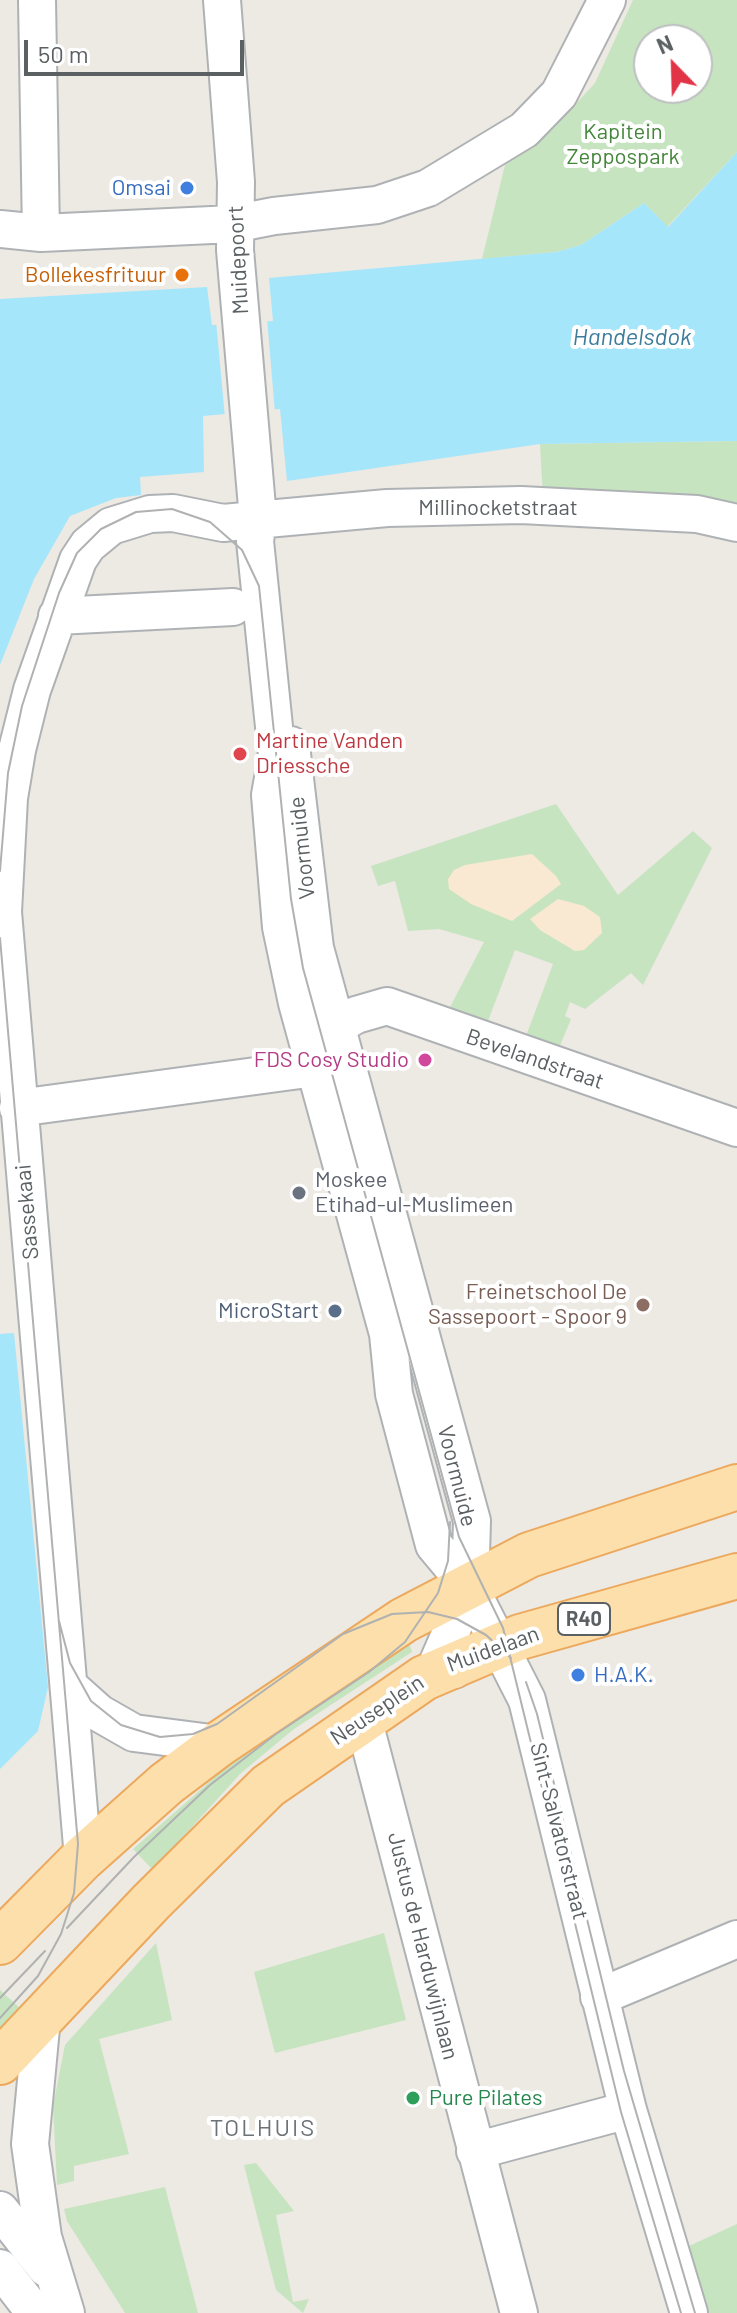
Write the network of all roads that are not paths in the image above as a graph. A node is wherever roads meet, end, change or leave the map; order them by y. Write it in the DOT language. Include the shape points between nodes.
graph roads {
  1 [pos="37,0"];
  2 [pos="222,0"];
  3 [pos="607,0"];
  4 [pos="233,224"];
  5 [pos="0,229"];
  6 [pos="41,233"];
  7 [pos="257,512"];
  8 [pos="737,523"];
  9 [pos="233,607"];
  10 [pos="57,616"];
  11 [pos="331,1051"];
  12 [pos="18,1108"];
  13 [pos="737,1128"];
  14 [pos="737,1487"];
  15 [pos="737,1576"];
  16 [pos="470,1588"];
  17 [pos="505,1657"];
  18 [pos="434,1671"];
  19 [pos="71,1688"];
  20 [pos="363,1718"];
  21 [pos="219,1744"];
  22 [pos="83,1858"];
  23 [pos="19,1911"];
  24 [pos="737,1939"];
  25 [pos="0,1942"];
  26 [pos="599,1997"];
  27 [pos="42,2017"];
  28 [pos="0,2062"];
  29 [pos="628,2110"];
  30 [pos="475,2151"];
  31 [pos="0,2210"];
  32 [pos="3,2274"];
  33 [pos="61,2297"];
  34 [pos="35,2313"];
  35 [pos="519,2313"];
  36 [pos="689,2313"];
  1 -- 6 [label="street"];
  2 -- 4 [label="street, Muidepoort" via="236,182"];
  3 -- 4 [label="street" via="559,94 524,130 478,160 428,188 377,205"];
  4 -- 6 [label="street"];
  4 -- 7 [label="street, Muidepoort"];
  5 -- 6 [label="street"];
  7 -- 8 [label="street, Millinocketstraat" via="521,505 697,514"];
  7 -- 10 [label="street, Sassekaai" via="223,523 150,514 111,526 78,560"];
  7 -- 11 [label="street, Voormuide" via="270,540 310,921"];
  9 -- 10 [label="street"];
  10 -- 12 [label="street, Sassekaai" via="32,690 9,798 3,912"];
  11 -- 12 [label="street, Bevelandstraat"];
  11 -- 13 [label="street, Bevelandstraat" via="356,1015 387,1006"];
  11 -- 16 [label="street, Voormuide" via="472,1521"];
  12 -- 19 [label="street, Sassekaai"];
  14 -- 16 [label="main road" via="529,1555"];
  15 -- 17 [label="main road, Muidelaan / R40"];
  16 -- 17 [label="street, Sint-Salvatorstraat"];
  16 -- 18 [label="street, Neuseplein"];
  16 -- 21 [label="main road" via="404,1620"];
  17 -- 18 [label="main road, Muidelaan / R40"];
  17 -- 26 [label="street, Sint-Salvatorstraat" via="527,1700"];
  18 -- 20 [label="main road, Neuseplein / R40"];
  19 -- 21 [label="street" via="99,1713 134,1733"];
  19 -- 22 [label="street"];
  20 -- 27 [label="main road, Neuseplein / R40" via="268,1786"];
  20 -- 30 [label="street, Justus de Harduwijnlaan"];
  21 -- 22 [label="main road"];
  22 -- 23 [label="main road"];
  23 -- 25 [label="main road"];
  24 -- 26 [label="street"];
  26 -- 29 [label="street, Sint-Salvatorstraat"];
  27 -- 28 [label="main road, Neuseplein / R40"];
  27 -- 33 [label="street" via="30,2144 43,2237"];
  29 -- 30 [label="street"];
  29 -- 36 [label="street, Sint-Salvatorstraat"];
  30 -- 35 [label="street, Justus de Harduwijnlaan"];
  31 -- 33 [label="street"];
  32 -- 34 [label="street"];
}
